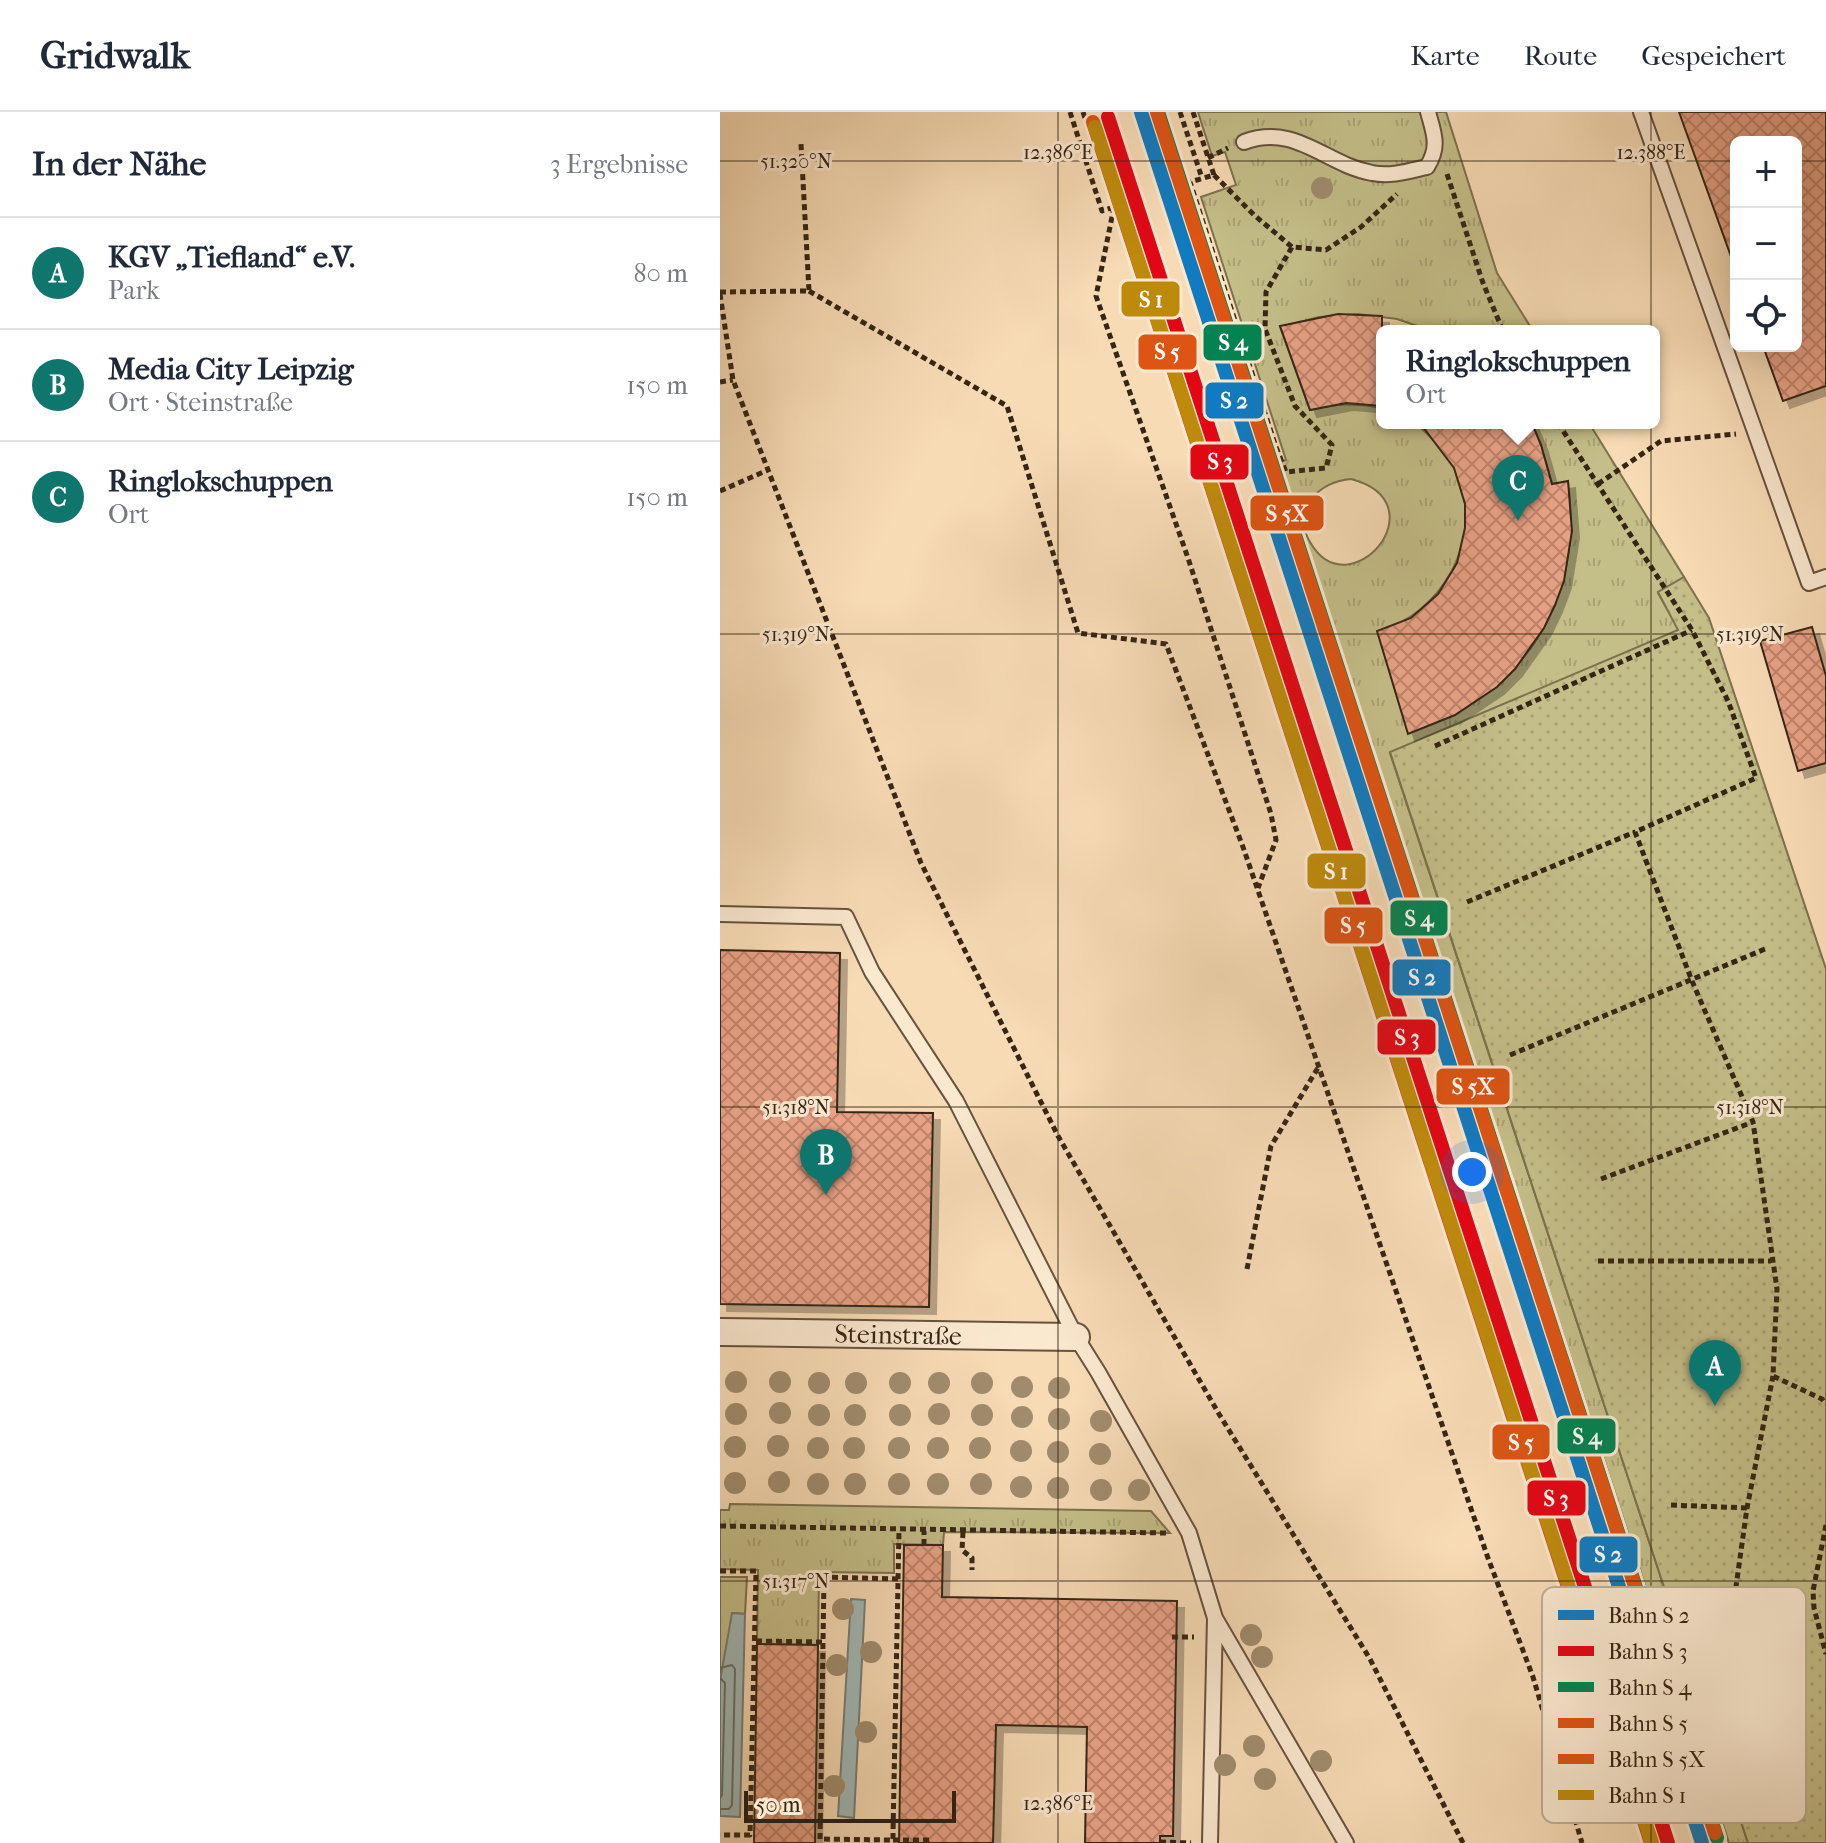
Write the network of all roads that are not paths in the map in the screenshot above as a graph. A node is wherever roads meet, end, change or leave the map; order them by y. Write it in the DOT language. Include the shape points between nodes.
graph roads {
  1 [pos="1428,112"];
  2 [pos="1641,112"];
  3 [pos="1244,142"];
  4 [pos="1826,577"];
  5 [pos="720,914"];
  6 [pos="720,1332"];
  7 [pos="1076,1337"];
  8 [pos="1215,1618"];
  9 [pos="1210,1843"];
  10 [pos="1346,1843"];
  1 -- 3 [label="lane" via="1437,144 1427,167 1403,173 1370,173 1284,136"];
  2 -- 4 [label="lane" via="1809,583"];
  5 -- 7 [label="lane" via="846,917 872,972 956,1101"];
  6 -- 7 [label="street, Steinstraße"];
  7 -- 8 [label="lane" via="1189,1533"];
  8 -- 9 [label="lane"];
  8 -- 10 [label="lane"];
}
